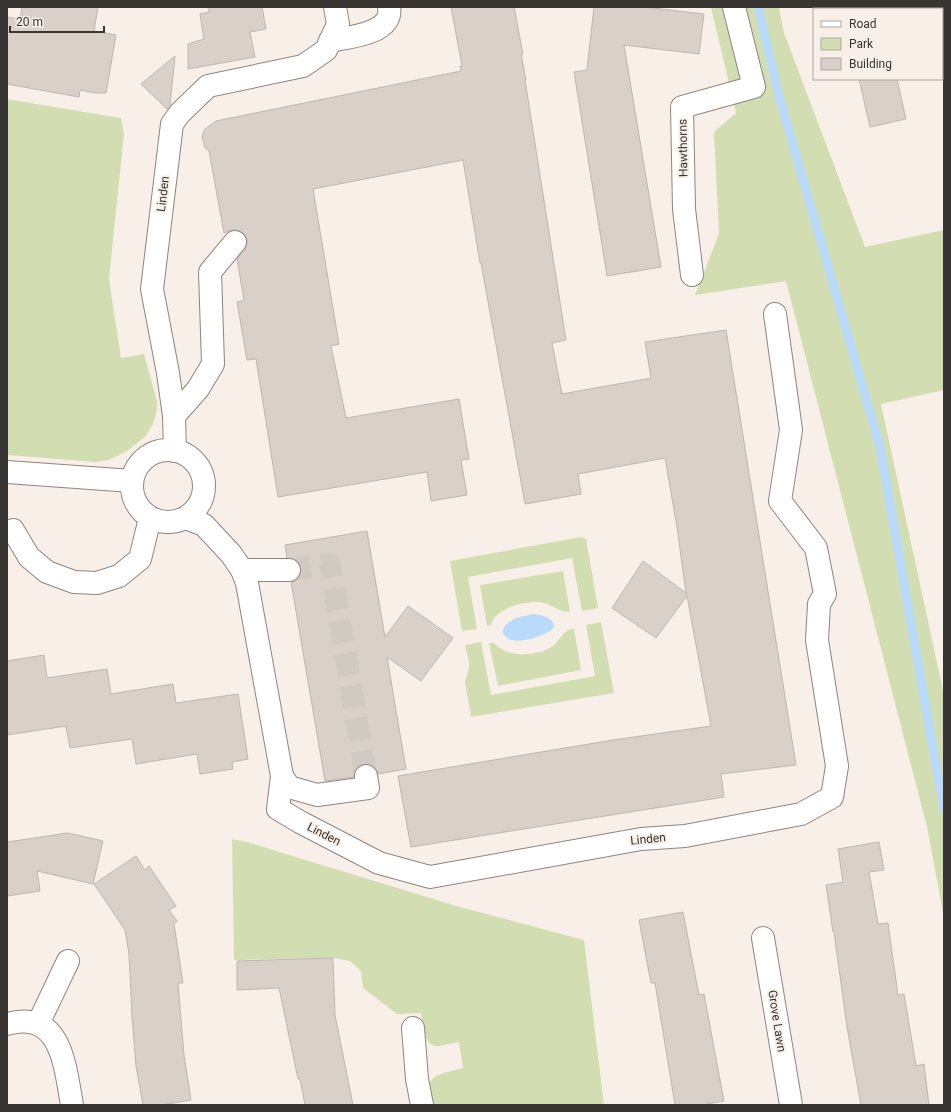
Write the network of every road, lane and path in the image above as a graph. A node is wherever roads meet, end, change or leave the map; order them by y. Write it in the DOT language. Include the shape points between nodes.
graph roads {
  1 [pos="335,7"];
  2 [pos="390,7"];
  3 [pos="734,7"];
  4 [pos="330,41"];
  5 [pos="234,242"];
  6 [pos="692,275"];
  7 [pos="775,314"];
  8 [pos="174,416"];
  9 [pos="175,451"];
  10 [pos="7,472"];
  11 [pos="132,481"];
  12 [pos="150,518"];
  13 [pos="186,518"];
  14 [pos="13,530"];
  15 [pos="242,570"];
  16 [pos="290,570"];
  17 [pos="282,776"];
  18 [pos="366,776"];
  19 [pos="763,938"];
  20 [pos="68,961"];
  21 [pos="7,1024"];
  22 [pos="38,1024"];
  23 [pos="413,1028"];
  24 [pos="72,1105"];
  25 [pos="422,1105"];
  26 [pos="791,1105"];
  1 -- 4 [label="street, Linden" via="338,24"];
  2 -- 4 [label="street" via="386,24 370,33"];
  3 -- 6 [label="street, Hawthorns" via="754,87 682,106 684,209"];
  4 -- 8 [label="street, Linden" via="326,50 303,66 208,86 172,124 152,289"];
  5 -- 8 [label="street" via="210,272 212,364 198,389"];
  7 -- 17 [label="street, Linden" via="791,430 780,501 816,548 825,594 819,604 817,640 837,766 832,797 801,814 685,836 641,839 430,877 379,863 278,809"];
  8 -- 9 [label="street, Linden"];
  9 -- 11 [label="street" via="163,450 142,460 135,470"];
  9 -- 13 [label="street" via="187,455 197,464 205,487 196,510"];
  10 -- 11 [label="street"];
  11 -- 12 [label="street" via="135,502"];
  12 -- 13 [label="street" via="174,522"];
  12 -- 14 [label="street" via="140,559 119,576 97,583 74,582 47,572 29,557"];
  13 -- 15 [label="street, Linden" via="204,526"];
  15 -- 16 [label="street"];
  15 -- 17 [label="street, Linden" via="247,583"];
  17 -- 18 [label="street" via="289,787 317,796 368,788"];
  19 -- 26 [label="street, Grove Lawn"];
  20 -- 22 [label="street"];
  21 -- 22 [label="street"];
  22 -- 24 [label="street" via="49,1031 58,1044"];
  23 -- 25 [label="street"];
}
